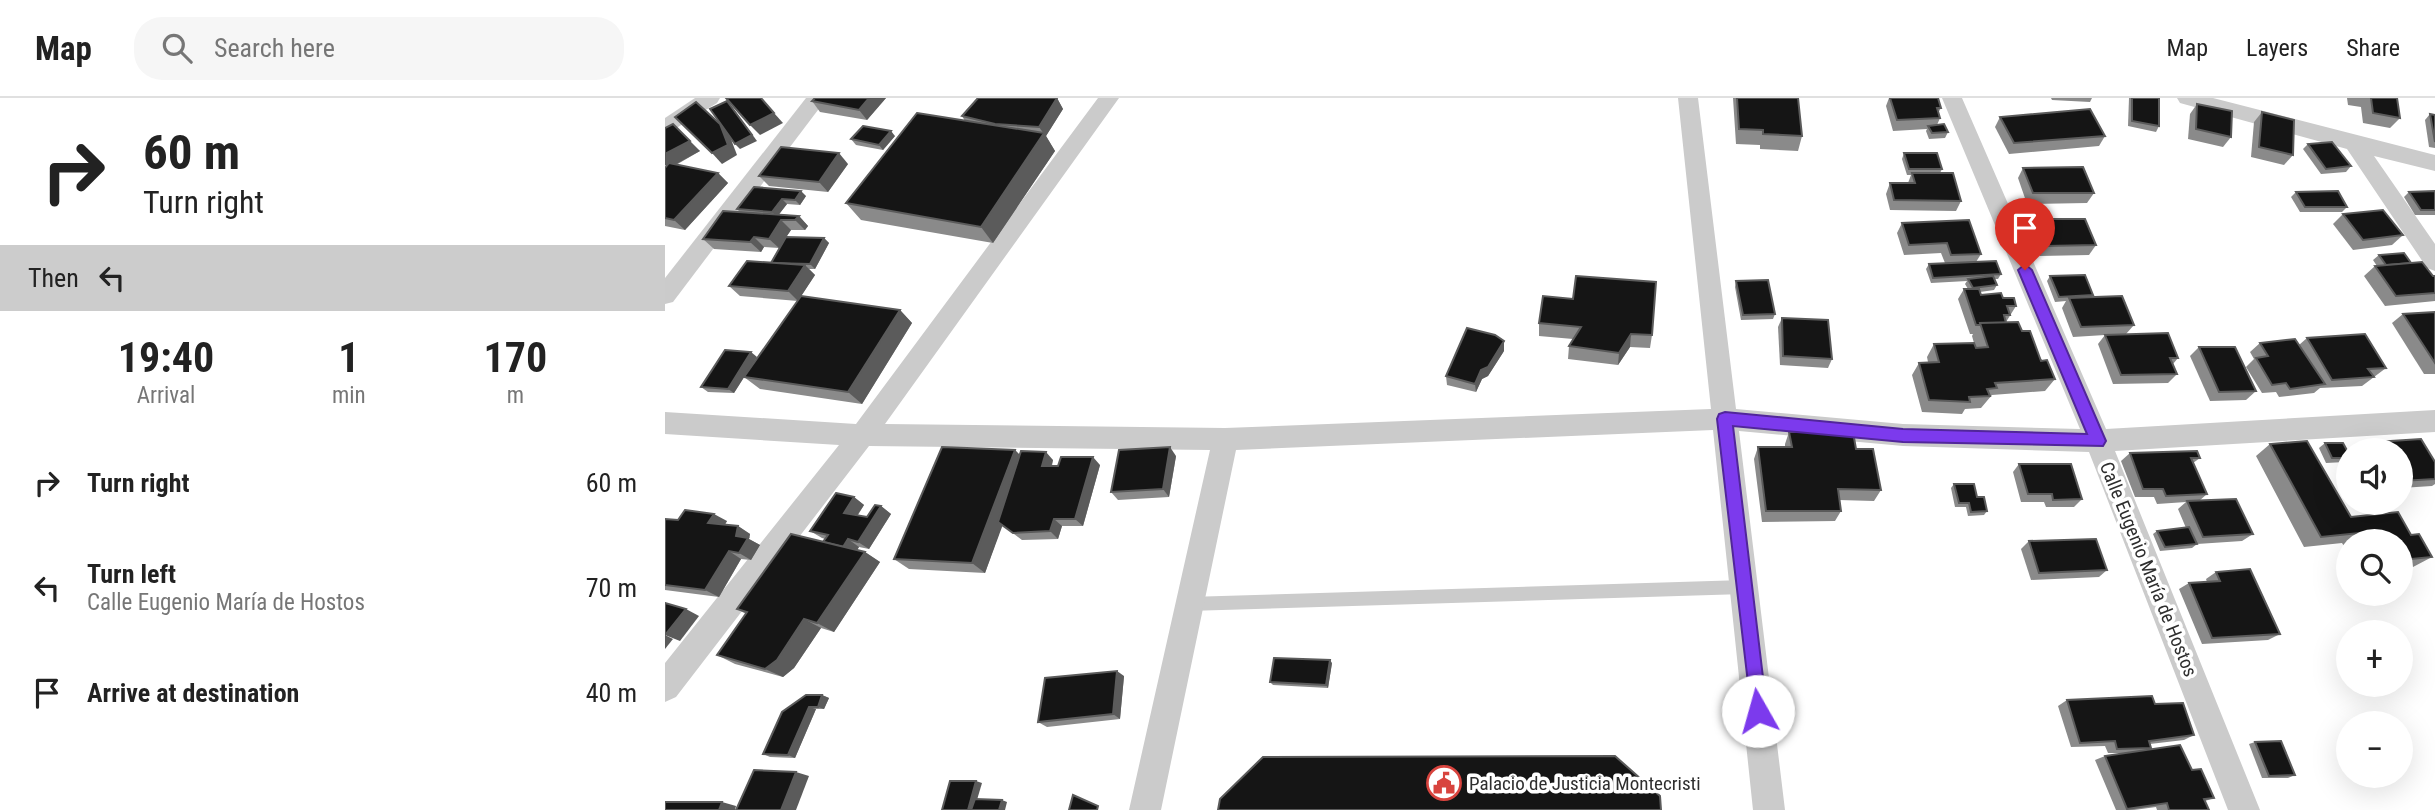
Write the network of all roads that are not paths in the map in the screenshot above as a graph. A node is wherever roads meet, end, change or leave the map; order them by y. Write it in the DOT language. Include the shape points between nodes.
graph roads {
  1 [pos="710,98"];
  2 [pos="817,98"];
  3 [pos="1109,98"];
  4 [pos="1688,98"];
  5 [pos="1952,98"];
  6 [pos="2187,98"];
  7 [pos="665,128"];
  8 [pos="2354,144"];
  9 [pos="2435,163"];
  10 [pos="2435,262"];
  11 [pos="665,295"];
  12 [pos="1725,419"];
  13 [pos="2435,421"];
  14 [pos="665,423"];
  15 [pos="862,435"];
  16 [pos="1225,439"];
  17 [pos="2098,441"];
  18 [pos="1744,587"];
  19 [pos="1188,604"];
  20 [pos="665,687"];
  21 [pos="1145,810"];
  22 [pos="1769,810"];
  23 [pos="2244,810"];
  1 -- 7 [label="street"];
  2 -- 11 [label="street"];
  3 -- 15 [label="street"];
  4 -- 12 [label="street"];
  5 -- 17 [label="street, Calle Eugenio María de Hostos"];
  6 -- 8 [label="street"];
  8 -- 9 [label="street"];
  8 -- 10 [label="street"];
  12 -- 16 [label="street"];
  12 -- 17 [label="street" via="1903,435"];
  12 -- 18 [label="street"];
  13 -- 17 [label="street"];
  14 -- 15 [label="street"];
  15 -- 16 [label="street"];
  15 -- 20 [label="street"];
  16 -- 19 [label="street"];
  17 -- 23 [label="street, Calle Eugenio María de Hostos"];
  18 -- 19 [label="lane"];
  18 -- 22 [label="street"];
  19 -- 21 [label="street"];
}
